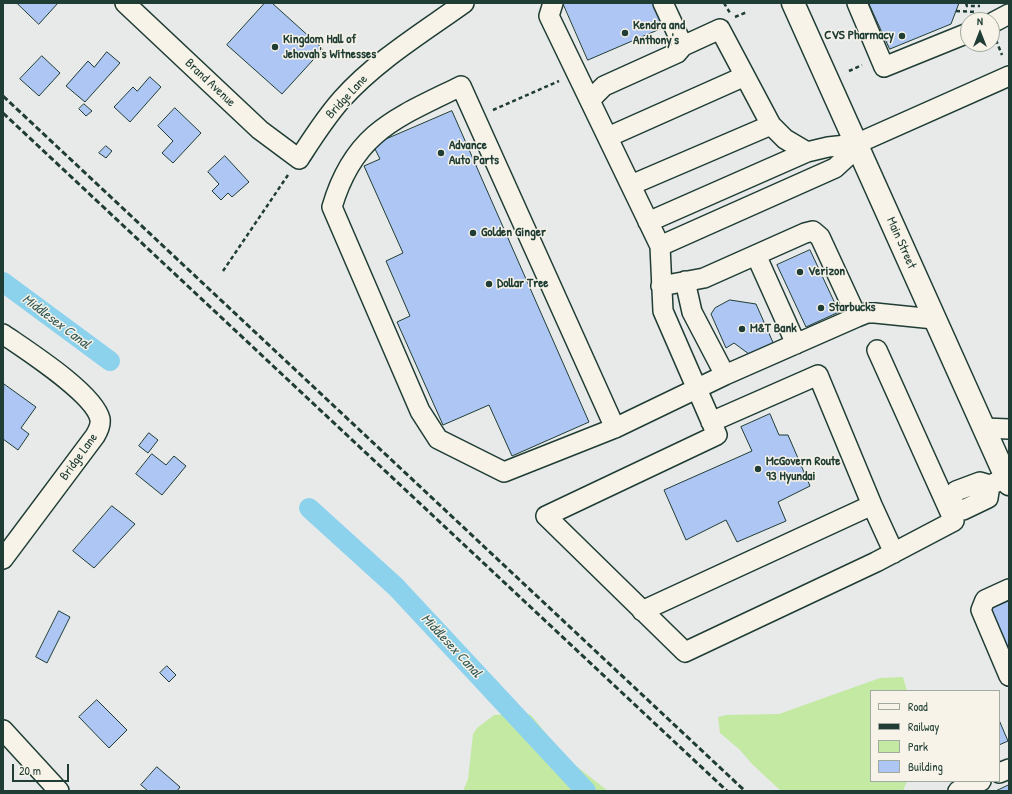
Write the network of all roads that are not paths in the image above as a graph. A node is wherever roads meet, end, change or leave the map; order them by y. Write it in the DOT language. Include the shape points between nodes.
graph roads {
  1 [pos="126,3"];
  2 [pos="464,3"];
  3 [pos="663,3"];
  4 [pos="793,3"];
  5 [pos="857,3"];
  6 [pos="551,9"];
  7 [pos="960,36"];
  8 [pos="683,46"];
  9 [pos="745,76"];
  10 [pos="1009,76"];
  11 [pos="590,99"];
  12 [pos="771,125"];
  13 [pos="608,137"];
  14 [pos="856,144"];
  15 [pos="807,152"];
  16 [pos="299,159"];
  17 [pos="631,185"];
  18 [pos="648,222"];
  19 [pos="660,246"];
  20 [pos="756,255"];
  21 [pos="685,281"];
  22 [pos="661,286"];
  23 [pos="857,317"];
  24 [pos="934,319"];
  25 [pos="3,334"];
  26 [pos="796,344"];
  27 [pos="877,350"];
  28 [pos="725,375"];
  29 [pos="697,389"];
  30 [pos="711,422"];
  31 [pos="615,428"];
  32 [pos="984,428"];
  33 [pos="1009,429"];
  34 [pos="1002,482"];
  35 [pos="872,505"];
  36 [pos="948,506"];
  37 [pos="894,553"];
  38 [pos="3,559"];
  39 [pos="1009,589"];
  40 [pos="642,610"];
  41 [pos="1009,676"];
  42 [pos="3,730"];
  43 [pos="979,782"];
  44 [pos="59,791"];
  45 [pos="958,791"];
  1 -- 16 [label="street, Brand Avenue" via="260,130"];
  2 -- 16 [label="street, Bridge Lane" via="362,79 342,100"];
  3 -- 8 [label="street"];
  4 -- 14 [label="main road, Main Street"];
  5 -- 7 [label="street" via="884,67"];
  6 -- 11 [label="street"];
  8 -- 9 [label="street" via="720,29"];
  8 -- 11 [label="street" via="677,53 604,86"];
  9 -- 12 [label="street"];
  9 -- 13 [label="street"];
  10 -- 14 [label="street"];
  11 -- 13 [label="street"];
  12 -- 15 [label="street" via="785,139"];
  12 -- 17 [label="street"];
  13 -- 17 [label="street"];
  14 -- 15 [label="street"];
  14 -- 19 [label="street" via="835,168"];
  14 -- 24 [label="main road, Main Street"];
  15 -- 18 [label="street"];
  17 -- 18 [label="street"];
  18 -- 19 [label="street"];
  19 -- 22 [label="street"];
  20 -- 21 [label="street" via="704,278"];
  20 -- 23 [label="street" via="806,232 815,232 820,237"];
  20 -- 26 [label="street"];
  21 -- 22 [label="street"];
  21 -- 28 [label="street" via="692,312"];
  22 -- 29 [label="street" via="663,311"];
  23 -- 24 [label="street" via="875,313"];
  23 -- 26 [label="street"];
  24 -- 32 [label="main road, Main Street"];
  25 -- 38 [label="street, Bridge Lane" via="80,392 98,412 100,423 95,436"];
  26 -- 28 [label="street"];
  27 -- 36 [label="street"];
  28 -- 29 [label="street"];
  29 -- 30 [label="street"];
  29 -- 31 [label="street"];
  30 -- 35 [label="street" via="818,375"];
  30 -- 40 [label="street" via="718,435 546,516"];
  31 -- 31 [label="street" via="504,472 438,440 420,411 332,207 344,173 366,142 404,114 461,86"];
  32 -- 33 [label="street"];
  32 -- 34 [label="main road, Main Street"];
  34 -- 36 [label="street" via="980,482 956,491"];
  35 -- 37 [label="street"];
  35 -- 40 [label="street"];
  36 -- 37 [label="street" via="954,521"];
  37 -- 40 [label="street" via="685,652"];
  39 -- 41 [label="street" via="985,600 981,610"];
  42 -- 44 [label="street"];
  43 -- 45 [label="street"];
}
